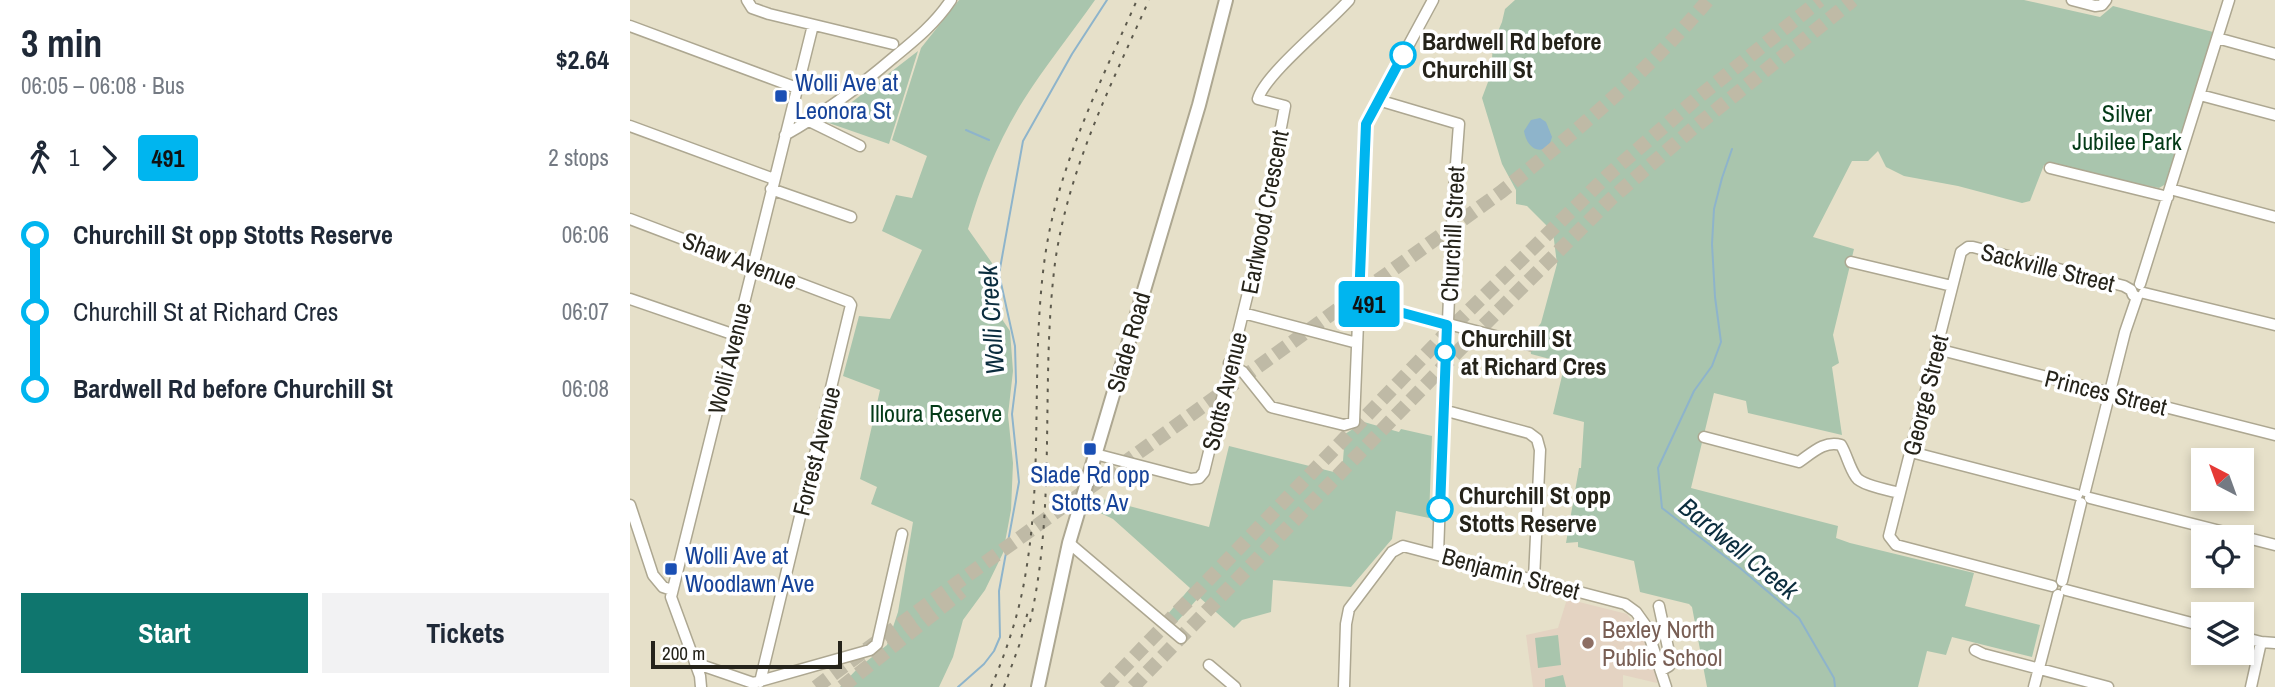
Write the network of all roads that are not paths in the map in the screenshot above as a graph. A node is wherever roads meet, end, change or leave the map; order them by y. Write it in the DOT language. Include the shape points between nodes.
graph roads {
  1 [pos="747,0"];
  2 [pos="951,0"];
  3 [pos="1226,0"];
  4 [pos="1349,0"];
  5 [pos="1433,0"];
  6 [pos="2072,0"];
  7 [pos="2229,0"];
  8 [pos="2104,2"];
  9 [pos="813,25"];
  10 [pos="630,26"];
  11 [pos="2217,38"];
  12 [pos="893,44"];
  13 [pos="2275,54"];
  14 [pos="797,88"];
  15 [pos="2200,95"];
  16 [pos="1378,100"];
  17 [pos="2275,115"];
  18 [pos="809,121"];
  19 [pos="630,126"];
  20 [pos="785,135"];
  21 [pos="860,146"];
  22 [pos="2050,168"];
  23 [pos="773,184"];
  24 [pos="2169,193"];
  25 [pos="851,217"];
  26 [pos="2275,217"];
  27 [pos="630,219"];
  28 [pos="1964,249"];
  29 [pos="1851,262"];
  30 [pos="752,265"];
  31 [pos="1952,286"];
  32 [pos="2138,291"];
  33 [pos="630,299"];
  34 [pos="1359,301"];
  35 [pos="849,302"];
  36 [pos="1243,313"];
  37 [pos="1447,325"];
  38 [pos="2275,325"];
  39 [pos="735,335"];
  40 [pos="1357,343"];
  41 [pos="1530,345"];
  42 [pos="1937,349"];
  43 [pos="1229,363"];
  44 [pos="2110,392"];
  45 [pos="1443,410"];
  46 [pos="2275,435"];
  47 [pos="1704,438"];
  48 [pos="1911,452"];
  49 [pos="1095,454"];
  50 [pos="1899,493"];
  51 [pos="2083,497"];
  52 [pos="630,505"];
  53 [pos="902,534"];
  54 [pos="1069,543"];
  55 [pos="2275,545"];
  56 [pos="1438,554"];
  57 [pos="1534,579"];
  58 [pos="2059,588"];
  59 [pos="672,590"];
  60 [pos="1659,606"];
  61 [pos="2191,623"];
  62 [pos="1181,638"];
  63 [pos="2254,640"];
  64 [pos="2261,642"];
  65 [pos="2275,643"];
  66 [pos="1975,650"];
  67 [pos="695,663"];
  68 [pos="1209,665"];
  69 [pos="2039,669"];
  70 [pos="1662,670"];
  71 [pos="760,682"];
  72 [pos="701,687"];
  73 [pos="1038,687"];
  74 [pos="1236,687"];
  75 [pos="1344,687"];
  76 [pos="1666,687"];
  77 [pos="2034,687"];
  78 [pos="2108,687"];
  79 [pos="2251,687"];
  1 -- 9 [label="street" via="752,8"];
  2 -- 18 [label="street" via="920,37"];
  3 -- 49 [label="main road, Slade Road"];
  4 -- 36 [label="street, Earlwood Crescent" via="1259,94 1258,99 1285,106"];
  5 -- 16 [label="street"];
  6 -- 8 [label="street" via="2097,6"];
  7 -- 11 [label="street"];
  9 -- 12 [label="street"];
  9 -- 14 [label="street, Wolli Avenue"];
  10 -- 14 [label="street"];
  11 -- 13 [label="street"];
  11 -- 15 [label="street"];
  14 -- 20 [label="street, Wolli Avenue"];
  15 -- 17 [label="street"];
  15 -- 24 [label="street"];
  16 -- 34 [label="street" via="1366,124"];
  16 -- 37 [label="street, Churchill Street" via="1459,124"];
  18 -- 20 [label="street"];
  18 -- 21 [label="street"];
  19 -- 23 [label="street"];
  20 -- 23 [label="street, Wolli Avenue"];
  22 -- 24 [label="street"];
  23 -- 25 [label="street"];
  23 -- 30 [label="street, Wolli Avenue"];
  24 -- 26 [label="street"];
  24 -- 32 [label="street"];
  27 -- 30 [label="street, Shaw Avenue"];
  28 -- 31 [label="street, George Street"];
  28 -- 32 [label="street, Sackville Street" via="1973,247"];
  29 -- 31 [label="street"];
  30 -- 35 [label="street, Shaw Avenue"];
  30 -- 39 [label="street, Wolli Avenue"];
  31 -- 42 [label="street, George Street"];
  32 -- 38 [label="street, Sackville Street"];
  32 -- 44 [label="street"];
  33 -- 39 [label="street"];
  34 -- 37 [label="street"];
  34 -- 40 [label="street"];
  35 -- 71 [label="street, Forrest Avenue"];
  36 -- 40 [label="street, Stotts Avenue"];
  36 -- 43 [label="street, Stotts Avenue"];
  37 -- 41 [label="street"];
  37 -- 45 [label="street, Churchill Street"];
  39 -- 59 [label="street, Wolli Avenue"];
  40 -- 43 [label="street" via="1355,416 1350,425 1271,407 1243,372"];
  42 -- 44 [label="street, Princes Street"];
  42 -- 48 [label="street, George Street"];
  43 -- 49 [label="street, Stotts Avenue" via="1199,478"];
  44 -- 46 [label="street, Princes Street"];
  44 -- 51 [label="street"];
  45 -- 56 [label="street, Churchill Street"];
  45 -- 57 [label="street" via="1538,439"];
  47 -- 50 [label="street" via="1799,462 1834,443 1841,445 1859,481"];
  48 -- 50 [label="street, George Street"];
  48 -- 51 [label="street"];
  49 -- 54 [label="main road, Slade Road"];
  50 -- 58 [label="street, George Street" via="1890,530 1896,545"];
  51 -- 55 [label="street"];
  51 -- 58 [label="street"];
  52 -- 59 [label="street" via="653,575"];
  53 -- 71 [label="street" via="877,644 870,650"];
  54 -- 62 [label="street"];
  54 -- 73 [label="main road, Slade Road"];
  56 -- 57 [label="street, Benjamin Street"];
  56 -- 75 [label="street, Benjamin Street" via="1397,547 1349,609"];
  57 -- 70 [label="street, Benjamin Street" via="1625,604 1643,622"];
  58 -- 61 [label="street"];
  58 -- 69 [label="street"];
  59 -- 67 [label="street, Wolli Avenue" via="671,601"];
  60 -- 70 [label="street" via="1670,657 1669,666"];
  63 -- 64 [label="street"];
  64 -- 65 [label="street"];
  64 -- 79 [label="street"];
  66 -- 69 [label="street"];
  67 -- 71 [label="street"];
  67 -- 72 [label="street, Wolli Avenue"];
  68 -- 74 [label="street"];
  69 -- 77 [label="street"];
  69 -- 78 [label="street"];
  70 -- 76 [label="street"];
}
